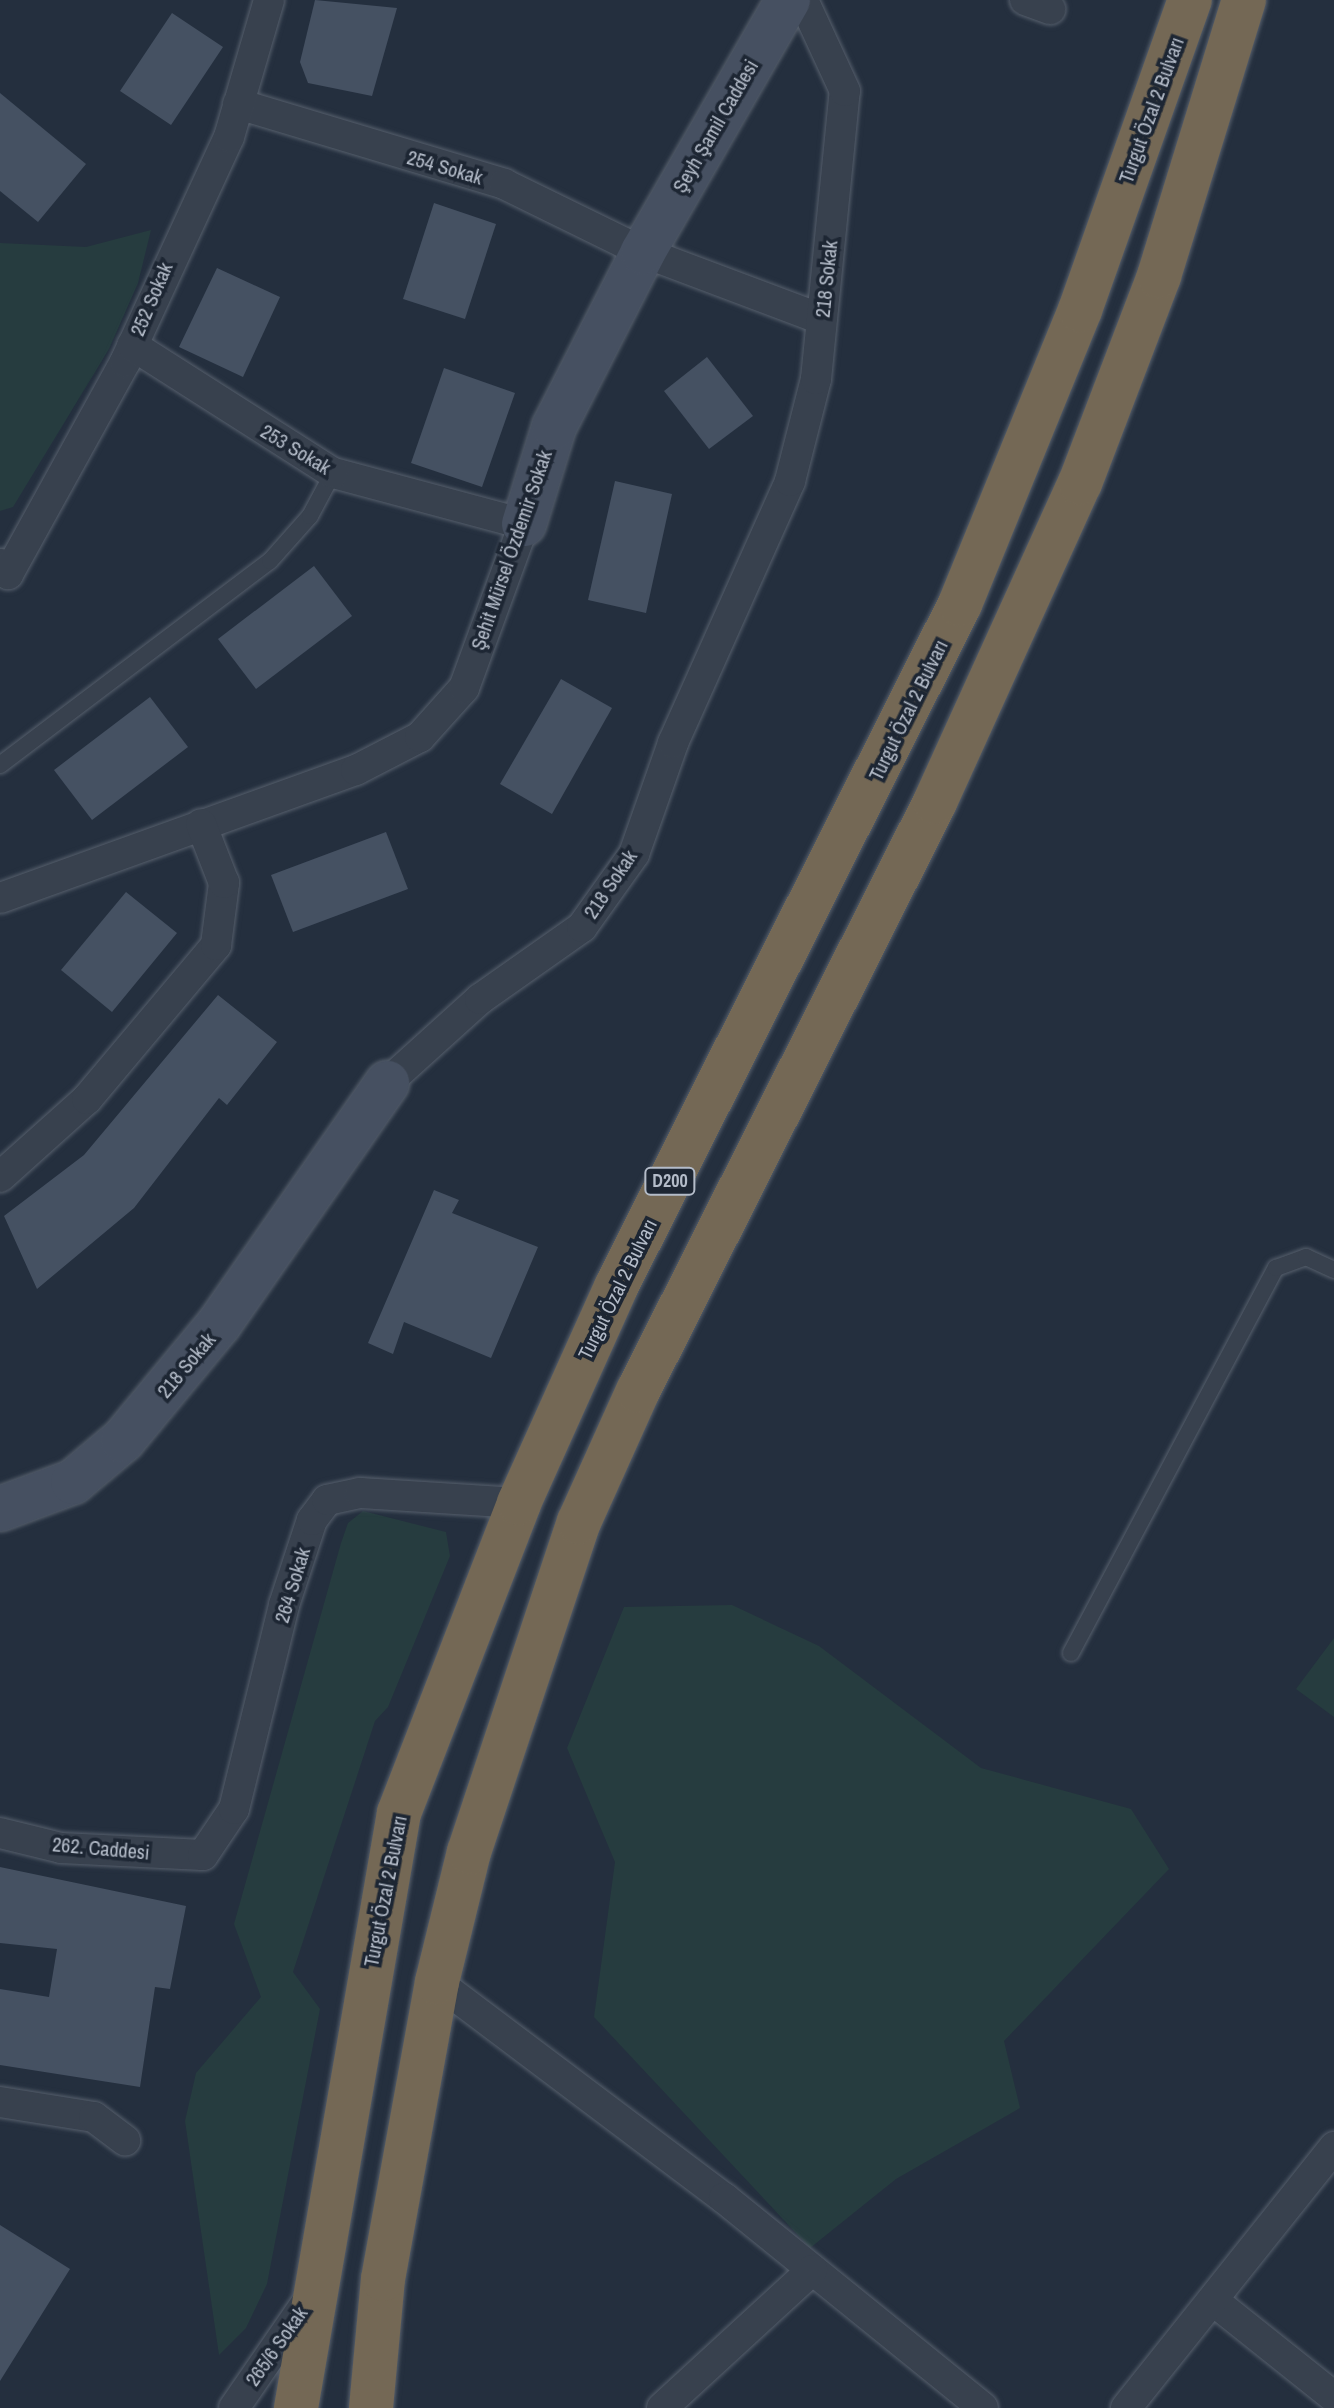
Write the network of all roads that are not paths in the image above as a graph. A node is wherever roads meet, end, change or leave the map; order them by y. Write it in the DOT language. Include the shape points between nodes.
graph roads {
  1 [pos="269,0"];
  2 [pos="788,0"];
  3 [pos="803,0"];
  4 [pos="1190,0"];
  5 [pos="1244,0"];
  6 [pos="238,104"];
  7 [pos="643,252"];
  8 [pos="821,319"];
  9 [pos="132,345"];
  10 [pos="333,473"];
  11 [pos="524,524"];
  12 [pos="0,564"];
  13 [pos="0,765"];
  14 [pos="201,824"];
  15 [pos="0,898"];
  16 [pos="387,1083"];
  17 [pos="0,1177"];
  18 [pos="1334,1270"];
  19 [pos="519,1503"];
  20 [pos="0,1509"];
  21 [pos="1071,1653"];
  22 [pos="0,1833"];
  23 [pos="203,1855"];
  24 [pos="437,1982"];
  25 [pos="0,2102"];
  26 [pos="125,2140"];
  27 [pos="1334,2147"];
  28 [pos="812,2270"];
  29 [pos="319,2285"];
  30 [pos="1215,2302"];
  31 [pos="1334,2397"];
  32 [pos="234,2408"];
  33 [pos="296,2408"];
  34 [pos="371,2408"];
  35 [pos="662,2408"];
  36 [pos="983,2408"];
  37 [pos="1126,2408"];
  1 -- 6 [label="street, 252 Sokak"];
  2 -- 7 [label="street, Şeyh Şamil Caddesi"];
  3 -- 8 [label="street, 218 Sokak" via="845,91"];
  4 -- 19 [label="highway, Turgut Özal 2 Bulvarı / D200" via="1080,310 960,604 616,1287"];
  5 -- 24 [label="highway" via="1159,276 1080,483 935,802 651,1364 579,1522 469,1852"];
  6 -- 7 [label="street, 254 Sokak" via="504,184"];
  6 -- 9 [label="street, 252 Sokak"];
  7 -- 8 [label="street, 254 Sokak"];
  7 -- 11 [label="street, Şehit Mürsel Özdemir Sokak" via="554,427"];
  8 -- 16 [label="street, 218 Sokak" via="816,379 790,481 673,743 634,854 582,927 480,999"];
  9 -- 10 [label="street, 253 Sokak"];
  9 -- 12 [label="street, 252 Sokak" via="8,574"];
  10 -- 11 [label="street, 253 Sokak"];
  10 -- 13 [label="lane" via="310,516 270,561"];
  11 -- 14 [label="street, Şehit Mürsel Özdemir Sokak" via="447,714 388,757"];
  14 -- 15 [label="street, Şehit Mürsel Özdemir Sokak"];
  14 -- 17 [label="street" via="224,883 216,945 87,1099"];
  16 -- 20 [label="street, 218 Sokak" via="219,1324 123,1440 73,1482"];
  18 -- 21 [label="lane" via="1306,1257 1276,1268"];
  19 -- 23 [label="street, 264 Sokak" via="360,1493 327,1500 312,1520 284,1605 234,1809"];
  19 -- 29 [label="highway, Turgut Özal 2 Bulvarı / D200" via="399,1813"];
  22 -- 23 [label="street, 262. Caddesi" via="61,1848"];
  24 -- 28 [label="street"];
  24 -- 34 [label="highway" via="383,2279"];
  25 -- 26 [label="street" via="94,2117"];
  27 -- 30 [label="street"];
  28 -- 35 [label="street"];
  28 -- 36 [label="street"];
  29 -- 32 [label="street, 265/6 Sokak"];
  29 -- 33 [label="highway, Turgut Özal 2 Bulvarı / D200"];
  30 -- 31 [label="street"];
  30 -- 37 [label="street"];
}
